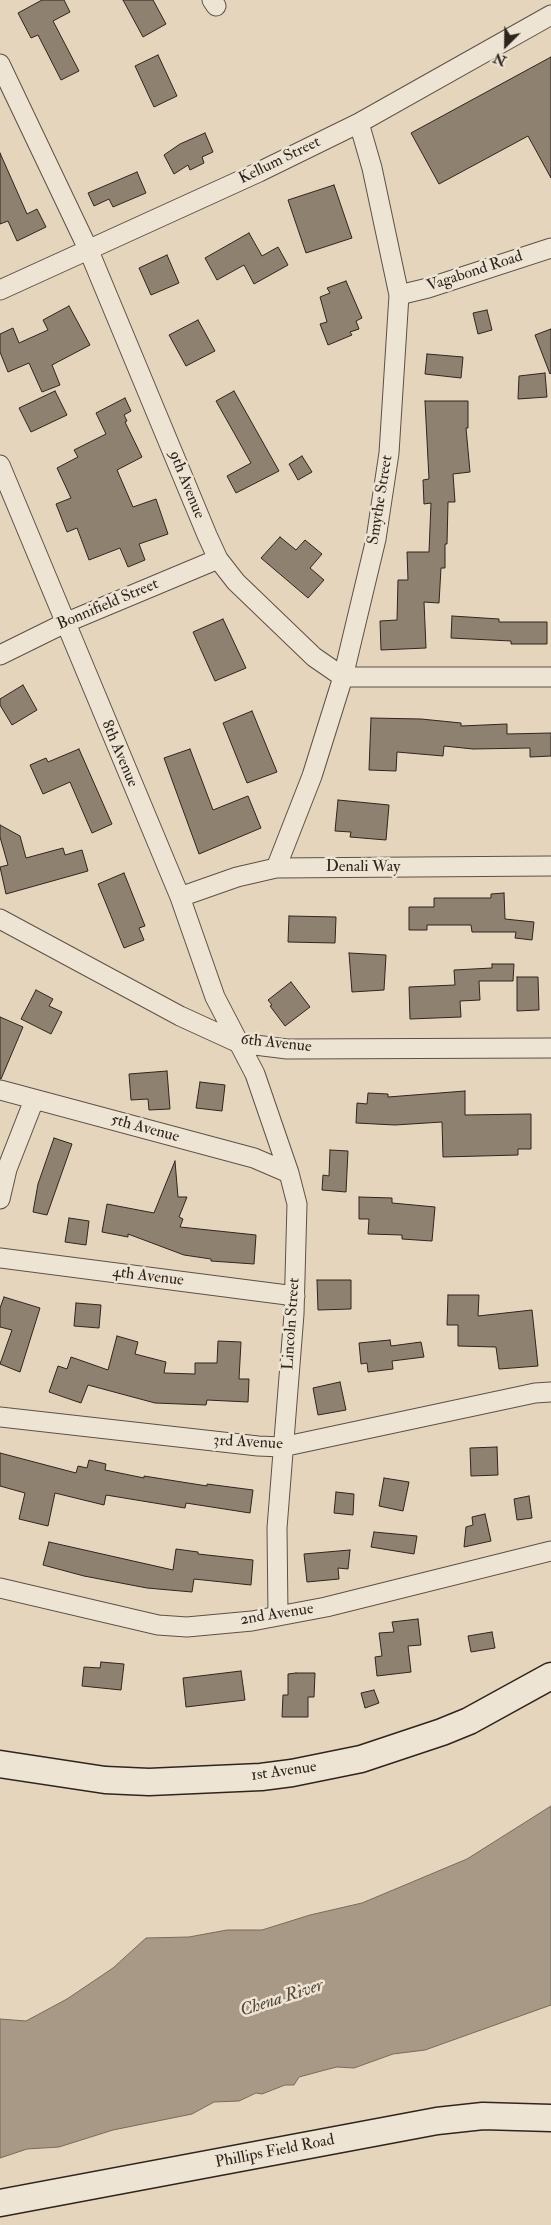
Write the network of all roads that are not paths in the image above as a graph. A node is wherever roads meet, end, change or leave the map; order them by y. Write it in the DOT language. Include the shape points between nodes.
graph roads {
  1 [pos="551,15"];
  2 [pos="0,64"];
  3 [pos="359,123"];
  4 [pos="551,248"];
  5 [pos="89,251"];
  6 [pos="0,290"];
  7 [pos="399,295"];
  8 [pos="0,465"];
  9 [pos="218,559"];
  10 [pos="65,622"];
  11 [pos="0,655"];
  12 [pos="343,677"];
  13 [pos="551,677"];
  14 [pos="551,866"];
  15 [pos="276,868"];
  16 [pos="180,897"];
  17 [pos="0,919"];
  18 [pos="239,1043"];
  19 [pos="551,1048"];
  20 [pos="0,1090"];
  21 [pos="34,1100"];
  22 [pos="289,1173"];
  23 [pos="0,1199"];
  24 [pos="0,1258"];
  25 [pos="295,1296"];
  26 [pos="551,1392"];
  27 [pos="0,1417"];
  28 [pos="282,1447"];
  29 [pos="551,1551"];
  30 [pos="0,1588"];
  31 [pos="278,1615"];
  32 [pos="551,1676"];
  33 [pos="0,1764"];
  34 [pos="551,2118"];
  35 [pos="0,2203"];
  1 -- 3 [label="street, Kellum Street"];
  2 -- 5 [label="street, 9th Avenue"];
  3 -- 5 [label="street, Kellum Street"];
  3 -- 7 [label="street, Smythe Street"];
  4 -- 7 [label="street, Vagabond Road"];
  5 -- 6 [label="street, Kellum Street"];
  5 -- 9 [label="street, 9th Avenue"];
  7 -- 12 [label="street, Smythe Street" via="389,453 376,539"];
  8 -- 10 [label="street, 8th Avenue"];
  9 -- 10 [label="street, Bonnifield Street"];
  9 -- 12 [label="street, 9th Avenue" via="236,582 314,657"];
  10 -- 11 [label="street, Bonnifield Street"];
  10 -- 16 [label="street, 8th Avenue"];
  12 -- 13 [label="street"];
  12 -- 15 [label="street, Smythe Street" via="312,776"];
  14 -- 15 [label="street, Denali Way"];
  15 -- 16 [label="street, Denali Way"];
  16 -- 18 [label="street, 8th Avenue" via="215,997"];
  17 -- 18 [label="street, 6th Avenue" via="180,1016"];
  18 -- 19 [label="street, 6th Avenue" via="288,1049"];
  18 -- 22 [label="street, Lincoln Street" via="255,1074"];
  20 -- 21 [label="street, 5th Avenue"];
  21 -- 22 [label="street, 5th Avenue" via="254,1158"];
  21 -- 23 [label="street" via="7,1169"];
  22 -- 25 [label="street, Lincoln Street" via="297,1204"];
  24 -- 25 [label="street, 4th Avenue"];
  25 -- 28 [label="street, Lincoln Street"];
  26 -- 28 [label="street, 3rd Avenue"];
  27 -- 28 [label="street, 3rd Avenue"];
  28 -- 31 [label="street, Lincoln Street" via="277,1528"];
  29 -- 31 [label="street, 2nd Avenue" via="326,1607"];
  30 -- 31 [label="street, 2nd Avenue" via="158,1625 187,1627"];
  32 -- 33 [label="street, 1st Avenue" via="469,1721 442,1732 361,1760 261,1777 149,1782 105,1780"];
  34 -- 35 [label="street, Phillips Field Road" via="483,2116 437,2122"];
}
